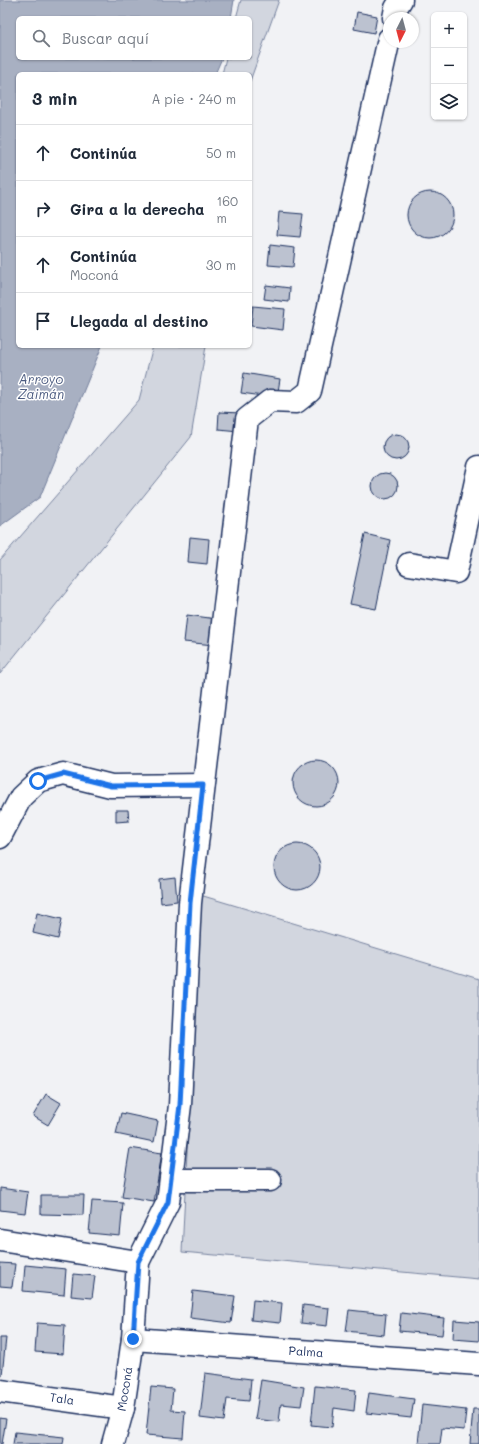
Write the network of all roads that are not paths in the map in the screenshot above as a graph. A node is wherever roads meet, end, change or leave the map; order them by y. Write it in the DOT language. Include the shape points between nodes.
graph roads {
  1 [pos="401,0"];
  2 [pos="395,12"];
  3 [pos="387,48"];
  4 [pos="479,467"];
  5 [pos="409,564"];
  6 [pos="203,785"];
  7 [pos="0,837"];
  8 [pos="170,1180"];
  9 [pos="270,1180"];
  10 [pos="0,1240"];
  11 [pos="138,1262"];
  12 [pos="133,1339"];
  13 [pos="479,1364"];
  14 [pos="0,1391"];
  15 [pos="123,1408"];
  16 [pos="113,1444"];
  1 -- 2 [label="street"];
  3 -- 6 [label="street" via="310,391 296,402 270,401 247,419"];
  4 -- 5 [label="street" via="456,572"];
  6 -- 7 [label="street" via="111,786 63,774 38,781 21,796"];
  6 -- 8 [label="street" via="190,903 180,1105"];
  8 -- 9 [label="street"];
  8 -- 11 [label="street" via="168,1202"];
  10 -- 11 [label="street"];
  11 -- 12 [label="street, Moconá"];
  12 -- 13 [label="street, Palma"];
  12 -- 15 [label="street, Moconá"];
  14 -- 15 [label="street, Tala"];
  15 -- 16 [label="street, Moconá"];
}
